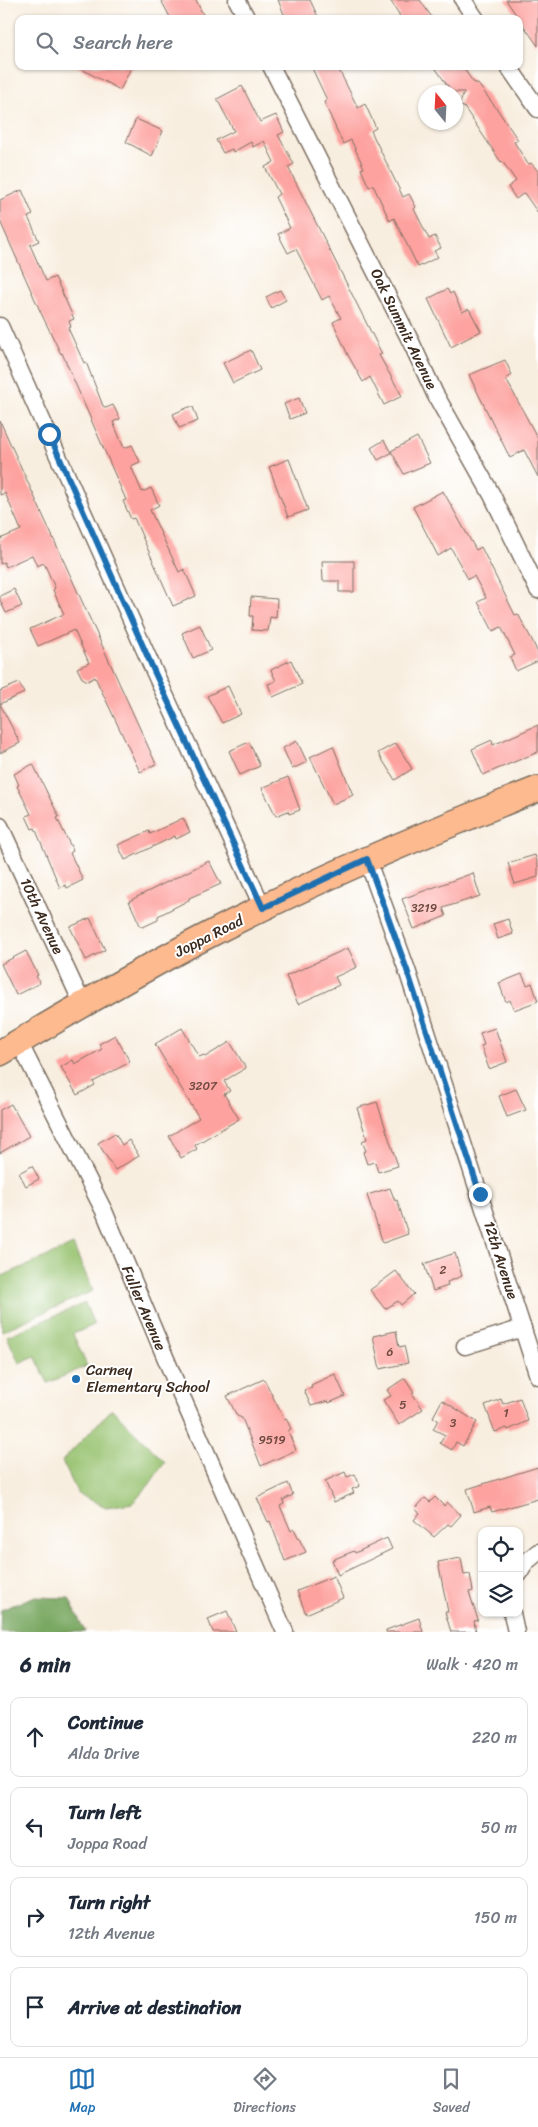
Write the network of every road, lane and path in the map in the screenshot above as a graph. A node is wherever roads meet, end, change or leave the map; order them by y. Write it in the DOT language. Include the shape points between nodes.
graph roads {
  1 [pos="237,0"];
  2 [pos="463,0"];
  3 [pos="245,15"];
  4 [pos="473,15"];
  5 [pos="274,70"];
  6 [pos="511,70"];
  7 [pos="538,109"];
  8 [pos="0,326"];
  9 [pos="538,590"];
  10 [pos="538,789"];
  11 [pos="0,826"];
  12 [pos="367,859"];
  13 [pos="263,908"];
  14 [pos="83,1005"];
  15 [pos="10,1048"];
  16 [pos="523,1328"];
  17 [pos="465,1346"];
  18 [pos="538,1376"];
  19 [pos="538,1552"];
  20 [pos="520,1572"];
  21 [pos="513,1617"];
  22 [pos="285,1632"];
  23 [pos="516,1632"];
  1 -- 3 [label="street"];
  2 -- 4 [label="street"];
  5 -- 9 [label="street, Oak Summit Avenue" via="435,394 492,495"];
  6 -- 7 [label="street"];
  8 -- 13 [label="street"];
  10 -- 12 [label="main road, Joppa Road"];
  11 -- 14 [label="street, 10th Avenue"];
  12 -- 13 [label="main road, Joppa Road"];
  12 -- 16 [label="street, 12th Avenue"];
  13 -- 14 [label="main road, Joppa Road" via="196,941"];
  14 -- 15 [label="main road, Joppa Road"];
  15 -- 22 [label="street, Fuller Avenue" via="104,1211"];
  16 -- 17 [label="street"];
  16 -- 18 [label="street, 12th Avenue"];
  19 -- 20 [label="street"];
  21 -- 23 [label="street"];
}
